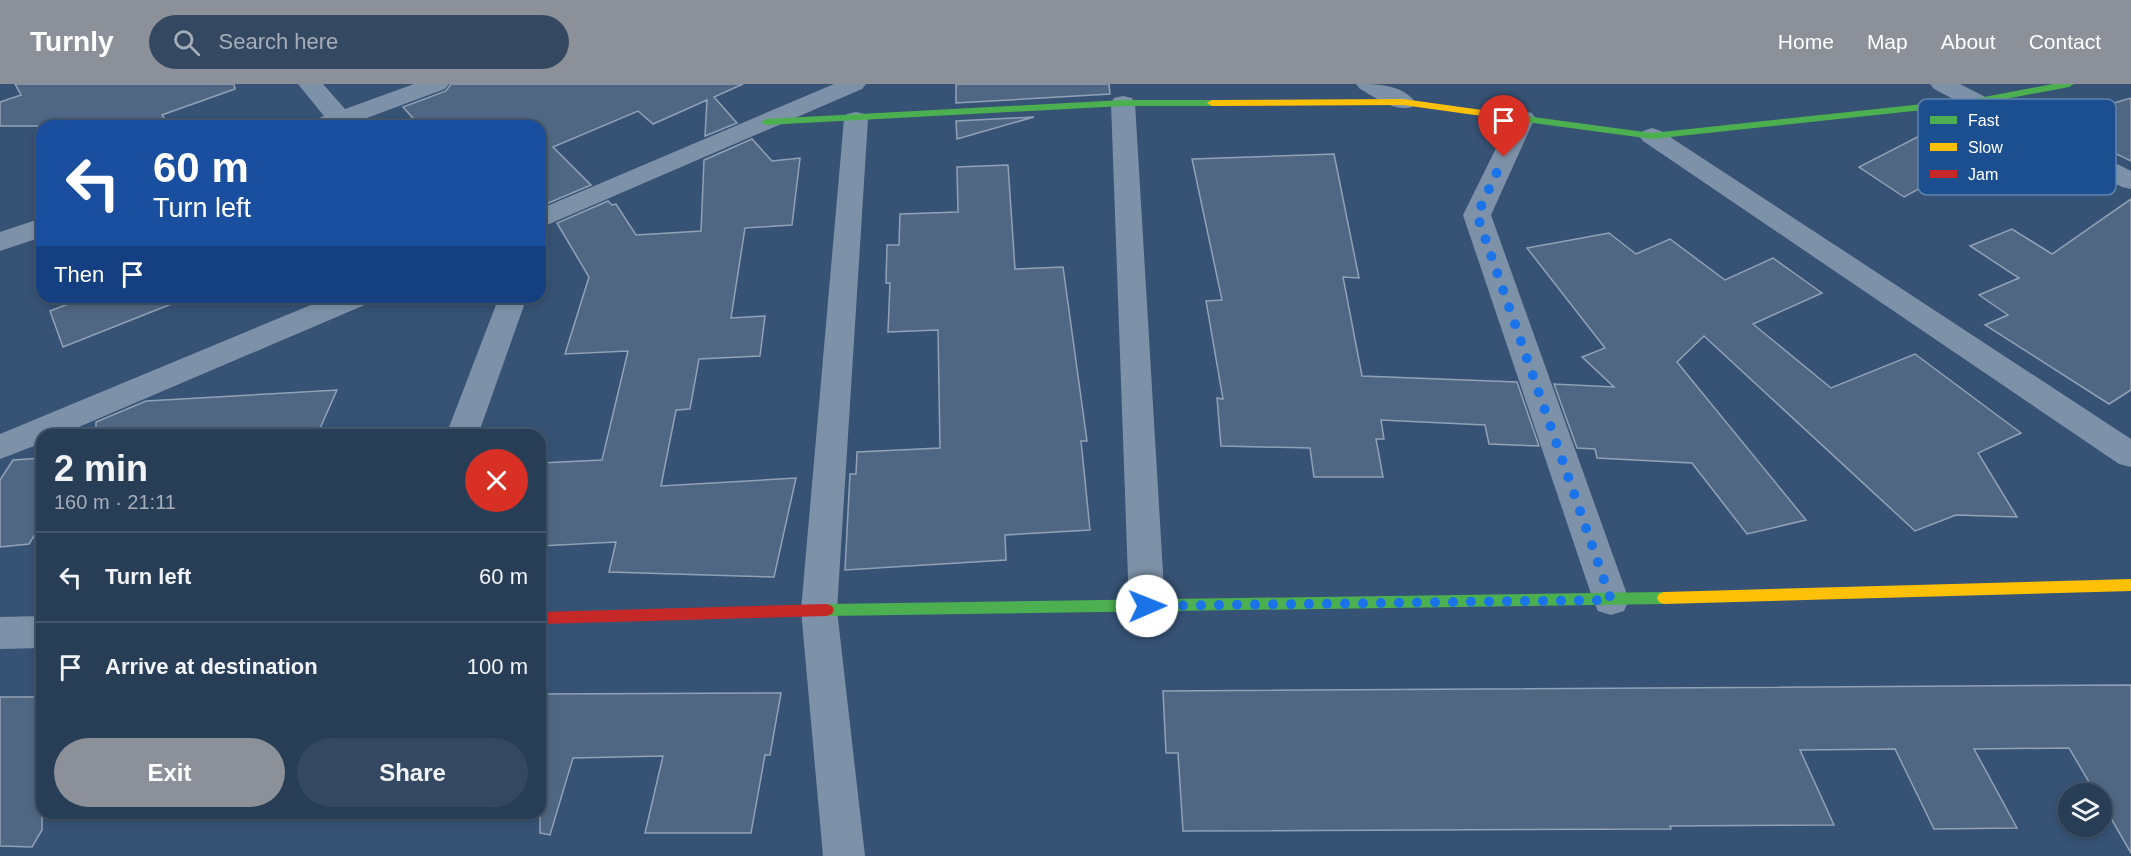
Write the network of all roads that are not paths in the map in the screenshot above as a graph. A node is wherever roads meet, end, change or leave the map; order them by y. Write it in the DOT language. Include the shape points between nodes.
graph roads {
  1 [pos="310,84"];
  2 [pos="437,84"];
  3 [pos="854,84"];
  4 [pos="1368,84"];
  5 [pos="1942,84"];
  6 [pos="2069,84"];
  7 [pos="1976,99"];
  8 [pos="1990,99"];
  9 [pos="1403,102"];
  10 [pos="1123,103"];
  11 [pos="1918,108"];
  12 [pos="856,118"];
  13 [pos="1523,118"];
  14 [pos="333,120"];
  15 [pos="346,120"];
  16 [pos="766,122"];
  17 [pos="1652,136"];
  18 [pos="2116,173"];
  19 [pos="2131,181"];
  20 [pos="546,216"];
  21 [pos="36,228"];
  22 [pos="4,232"];
  23 [pos="343,303"];
  24 [pos="511,303"];
  25 [pos="43,429"];
  26 [pos="464,429"];
  27 [pos="36,432"];
  28 [pos="0,447"];
  29 [pos="2131,455"];
  30 [pos="2131,585"];
  31 [pos="1611,600"];
  32 [pos="1147,606"];
  33 [pos="819,610"];
  34 [pos="546,618"];
  35 [pos="36,632"];
  36 [pos="0,633"];
  37 [pos="844,856"];
  1 -- 14 [label="street"];
  2 -- 15 [label="street"];
  3 -- 16 [label="street"];
  4 -- 9 [label="street"];
  5 -- 7 [label="street"];
  6 -- 8 [label="street"];
  9 -- 10 [label="street"];
  9 -- 13 [label="street"];
  10 -- 12 [label="street"];
  10 -- 32 [label="street"];
  11 -- 17 [label="street"];
  12 -- 16 [label="street"];
  12 -- 33 [label="street"];
  13 -- 17 [label="street"];
  13 -- 31 [label="street" via="1477,215"];
  16 -- 20 [label="street"];
  17 -- 29 [label="street"];
  18 -- 19 [label="street"];
  21 -- 22 [label="street"];
  23 -- 25 [label="street"];
  24 -- 26 [label="street"];
  27 -- 28 [label="street"];
  30 -- 31 [label="street"];
  31 -- 32 [label="street"];
  32 -- 33 [label="street"];
  33 -- 34 [label="street"];
  33 -- 37 [label="street"];
  35 -- 36 [label="street"];
}
